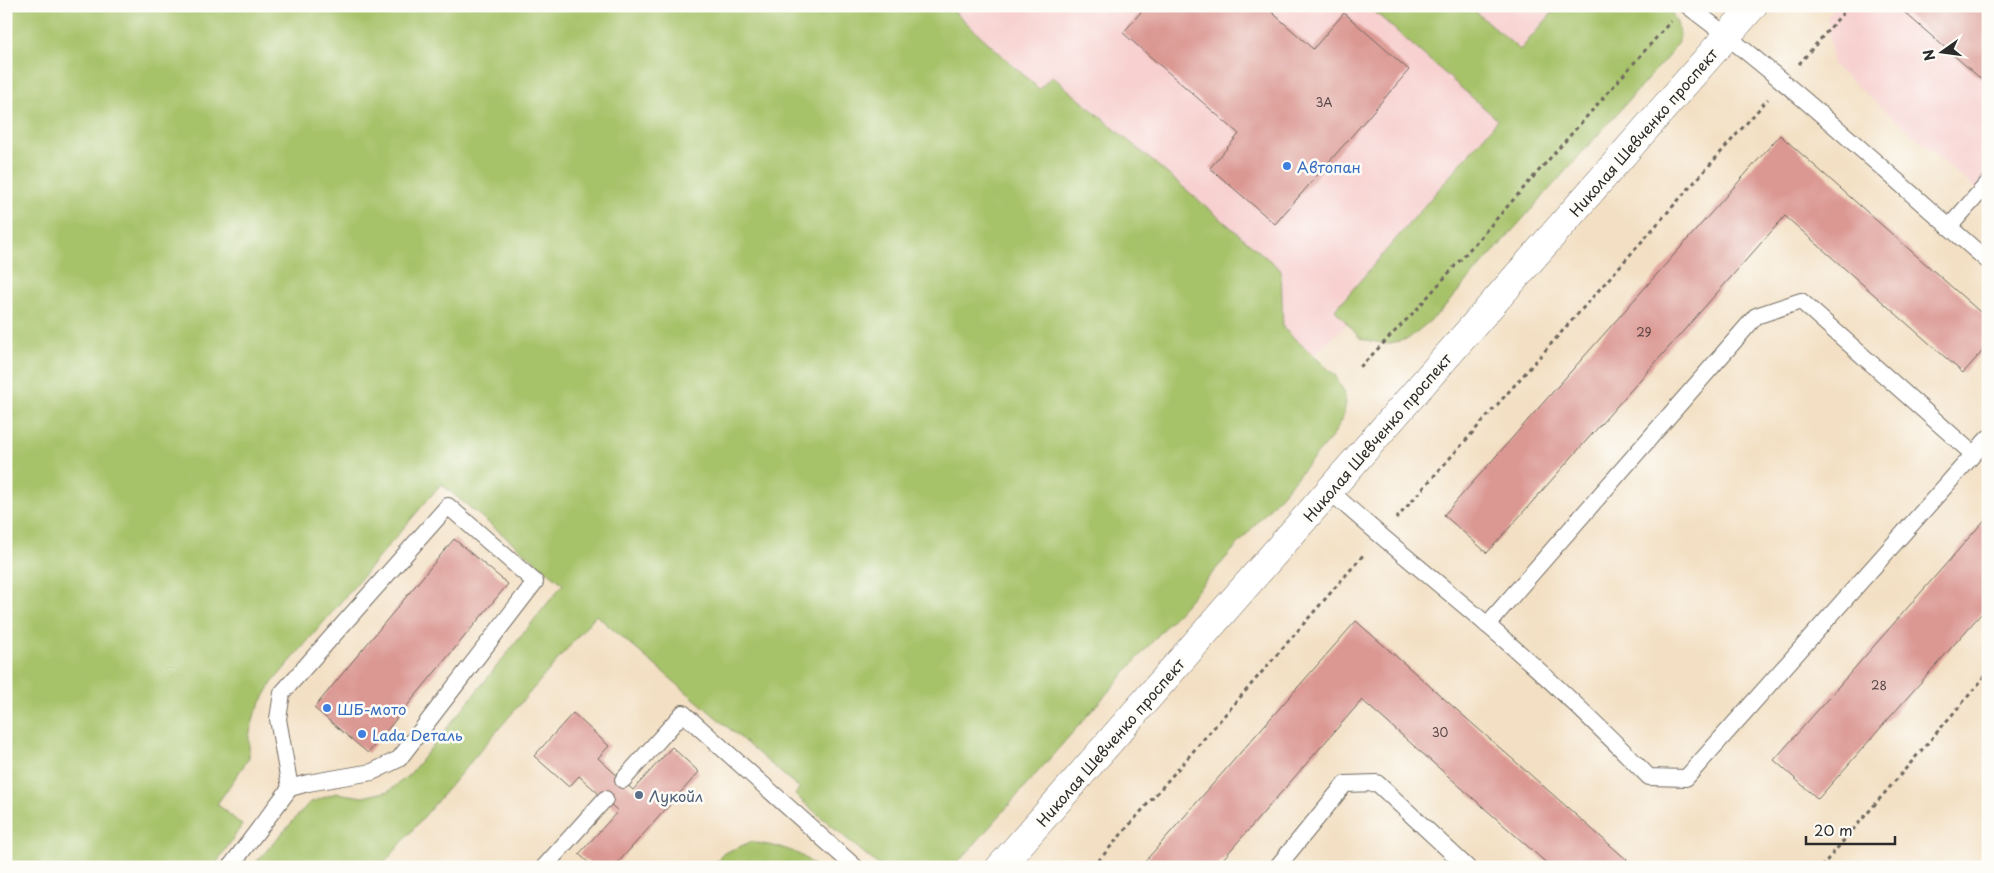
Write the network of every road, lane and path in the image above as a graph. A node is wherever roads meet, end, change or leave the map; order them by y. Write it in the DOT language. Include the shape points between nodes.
graph roads {
  1 [pos="1688,6"];
  2 [pos="1753,6"];
  3 [pos="1849,6"];
  4 [pos="1672,20"];
  5 [pos="1727,36"];
  6 [pos="1783,82"];
  7 [pos="1988,182"];
  8 [pos="1949,227"];
  9 [pos="1988,261"];
  10 [pos="1360,367"];
  11 [pos="1988,438"];
  12 [pos="1972,454"];
  13 [pos="1330,491"];
  14 [pos="1380,537"];
  15 [pos="1487,625"];
  16 [pos="1988,673"];
  17 [pos="623,780"];
  18 [pos="290,788"];
  19 [pos="605,799"];
  20 [pos="230,867"];
  21 [pos="544,867"];
  22 [pos="855,867"];
  23 [pos="1000,867"];
  24 [pos="1093,867"];
  25 [pos="1277,867"];
  26 [pos="1467,867"];
  27 [pos="1821,867"];
  1 -- 5 [label="lane"];
  2 -- 5 [label="main road, Николая Шевченко проспект"];
  3 -- 6 [label="path"];
  4 -- 10 [label="path" via="1416,310"];
  5 -- 6 [label="lane"];
  5 -- 13 [label="main road, Николая Шевченко проспект"];
  6 -- 8 [label="lane"];
  6 -- 14 [label="path"];
  7 -- 8 [label="lane"];
  8 -- 9 [label="lane"];
  11 -- 12 [label="lane"];
  12 -- 15 [label="lane" via="1801,301 1756,316"];
  12 -- 15 [label="lane" via="1686,778 1649,777"];
  13 -- 14 [label="lane"];
  13 -- 23 [label="main road, Николая Шевченко проспект"];
  14 -- 15 [label="lane"];
  14 -- 24 [label="path"];
  16 -- 27 [label="path"];
  17 -- 22 [label="lane" via="683,713"];
  18 -- 18 [label="lane" via="372,772 399,759 535,582 448,506 282,693 278,718"];
  18 -- 20 [label="lane"];
  19 -- 21 [label="lane"];
  25 -- 26 [label="lane" via="1345,784 1377,783"];
}
